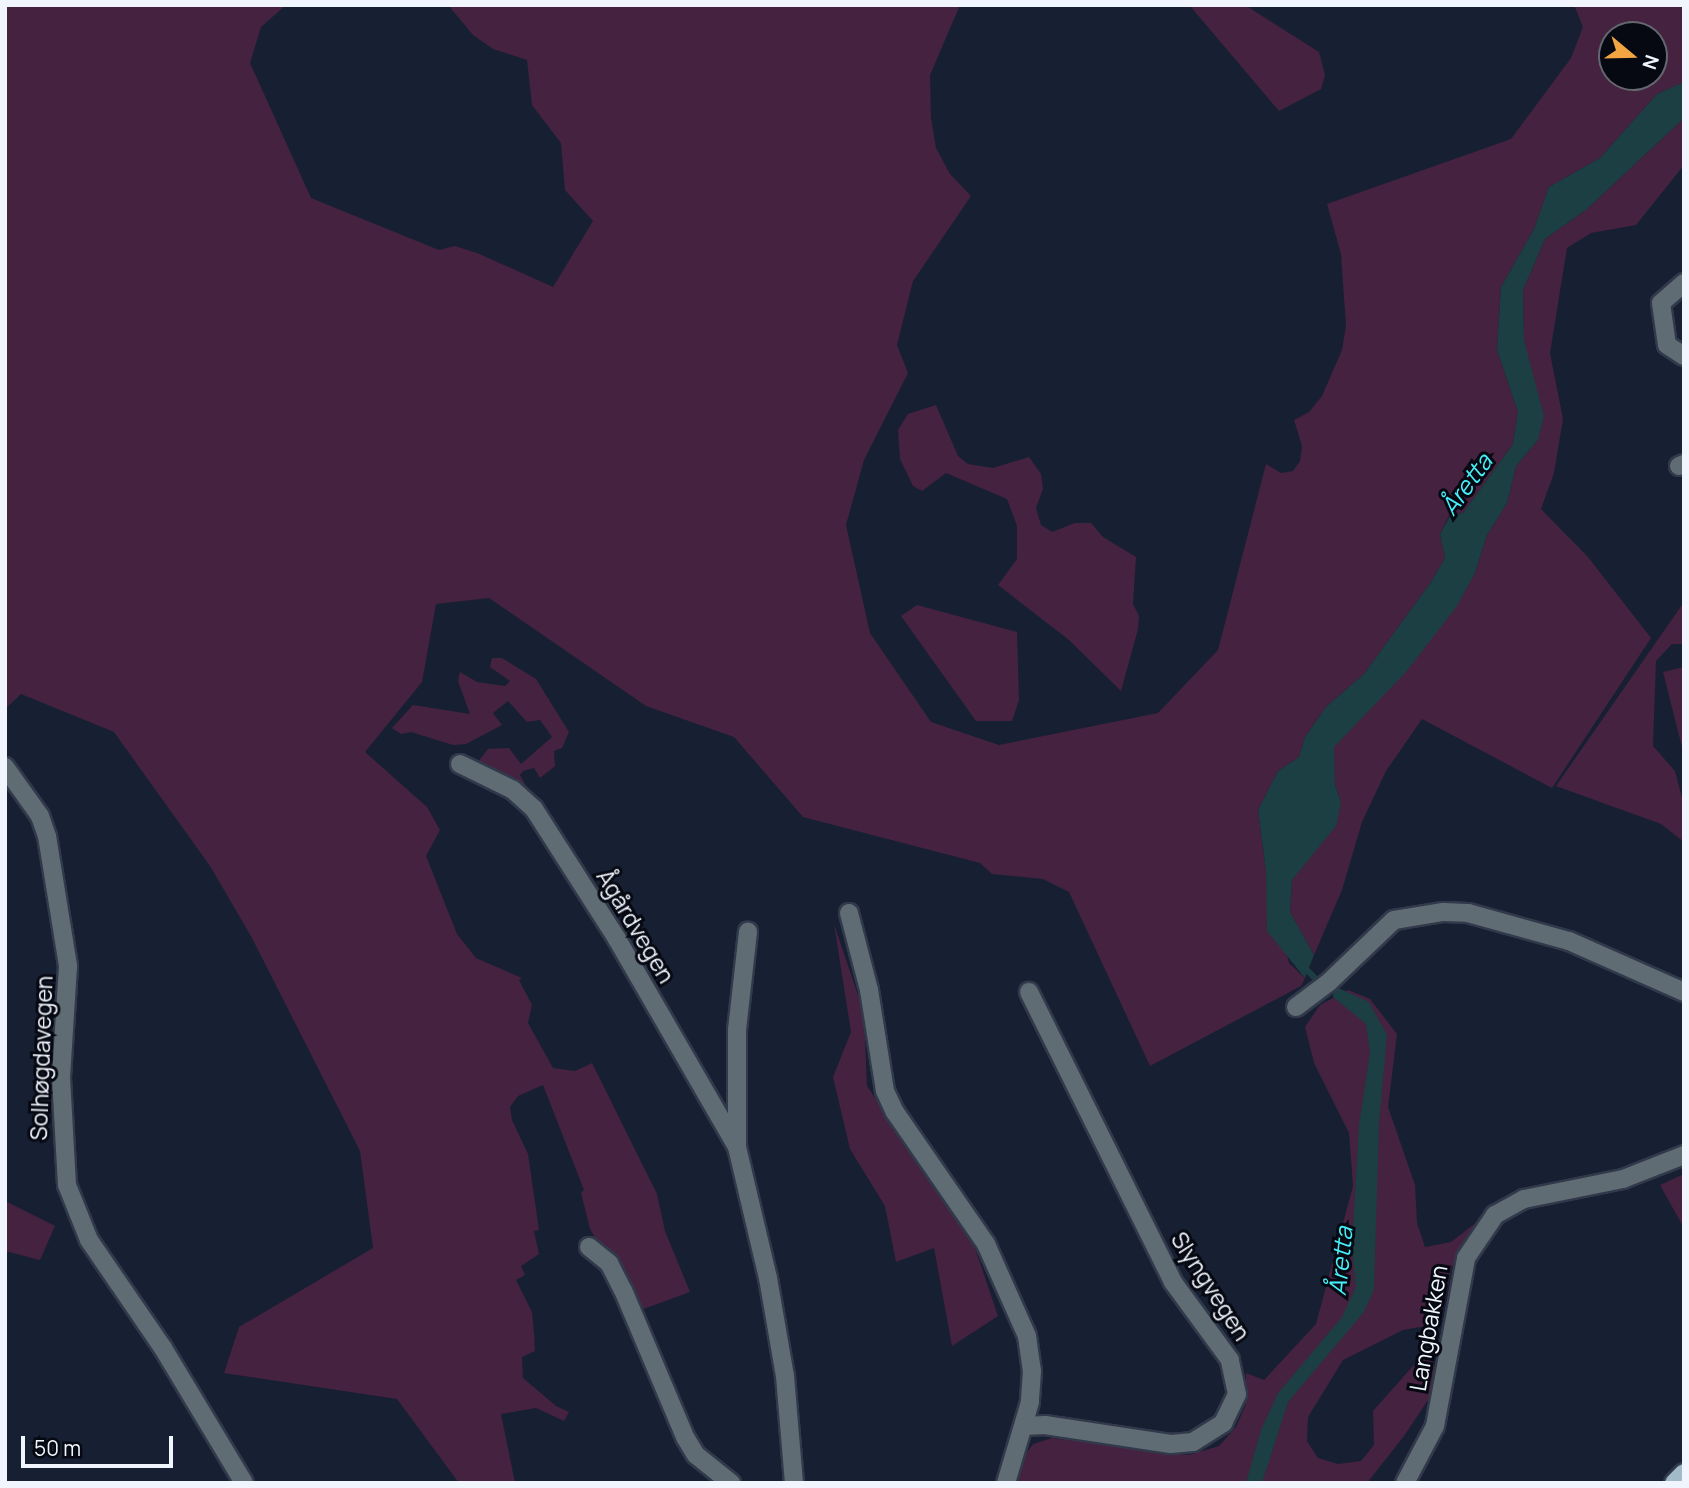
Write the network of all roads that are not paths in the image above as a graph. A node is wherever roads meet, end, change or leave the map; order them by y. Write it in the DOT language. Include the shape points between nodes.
graph roads {
  1 [pos="1684,283"];
  2 [pos="1684,356"];
  3 [pos="460,764"];
  4 [pos="5,767"];
  5 [pos="849,912"];
  6 [pos="748,932"];
  7 [pos="1029,992"];
  8 [pos="1684,992"];
  9 [pos="1296,1007"];
  10 [pos="737,1147"];
  11 [pos="1684,1155"];
  12 [pos="589,1247"];
  13 [pos="1024,1426"];
  14 [pos="1684,1473"];
  15 [pos="244,1483"];
  16 [pos="731,1483"];
  17 [pos="794,1483"];
  18 [pos="1006,1483"];
  19 [pos="1405,1483"];
  20 [pos="1674,1483"];
  1 -- 2 [label="street" via="1661,303 1667,345"];
  3 -- 10 [label="street, Ågårdvegen" via="513,790 534,809 617,939"];
  4 -- 15 [label="street, Solhøgdavegen" via="40,816 47,836 68,966 61,1078 67,1185 89,1240 163,1348"];
  5 -- 13 [label="street" via="869,990 885,1091 902,1124 986,1244 1027,1336 1032,1371"];
  6 -- 10 [label="street, Ågårdvegen" via="737,1030"];
  7 -- 13 [label="street, Slyngvegen" via="1173,1282 1230,1360 1237,1395 1223,1423 1193,1442 1171,1444 1045,1425"];
  8 -- 9 [label="street" via="1569,941 1468,913 1443,912 1394,920"];
  10 -- 17 [label="street, Ågårdvegen" via="785,1376"];
  11 -- 19 [label="street, Langbakken" via="1623,1180 1524,1199 1495,1215 1466,1258 1435,1426"];
  12 -- 16 [label="street" via="609,1263 623,1290 685,1437 696,1455"];
  13 -- 18 [label="street"];
  14 -- 20 [label="main road"];
}
